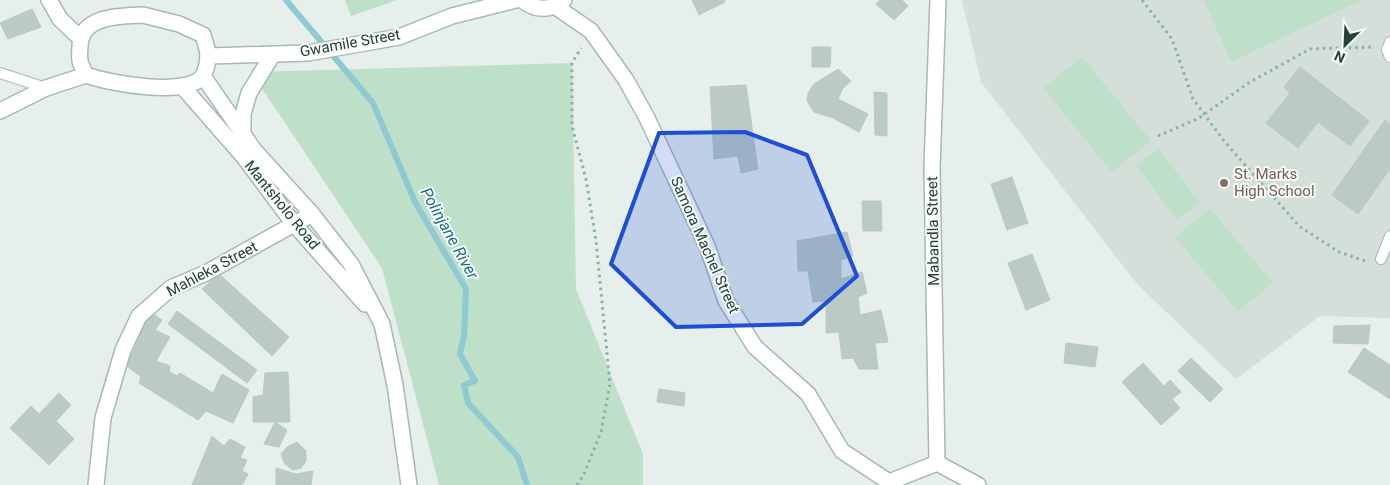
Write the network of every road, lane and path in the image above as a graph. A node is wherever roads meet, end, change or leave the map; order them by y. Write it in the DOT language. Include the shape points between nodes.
graph roads {
  1 [pos="48,0"];
  2 [pos="516,0"];
  3 [pos="522,0"];
  4 [pos="938,0"];
  5 [pos="1142,0"];
  6 [pos="560,3"];
  7 [pos="591,31"];
  8 [pos="80,38"];
  9 [pos="1389,49"];
  10 [pos="273,54"];
  11 [pos="209,56"];
  12 [pos="0,73"];
  13 [pos="86,75"];
  14 [pos="204,76"];
  15 [pos="182,86"];
  16 [pos="46,88"];
  17 [pos="0,111"];
  18 [pos="243,134"];
  19 [pos="1158,136"];
  20 [pos="312,214"];
  21 [pos="294,224"];
  22 [pos="1390,236"];
  23 [pos="1378,262"];
  24 [pos="382,324"];
  25 [pos="937,463"];
  26 [pos="889,484"];
  27 [pos="96,485"];
  28 [pos="409,485"];
  29 [pos="577,485"];
  30 [pos="978,485"];
  1 -- 8 [label="street" via="60,19"];
  2 -- 10 [label="street, Gwamile Street" via="452,16 399,37 308,53"];
  3 -- 6 [label="street" via="536,8"];
  4 -- 25 [label="street, Mabandla Street" via="932,168"];
  5 -- 23 [label="path" via="1172,39 1194,99 1224,141 1299,226 1339,252"];
  6 -- 7 [label="street, Samora Machel Street"];
  7 -- 26 [label="street, Samora Machel Street" via="626,80 646,116 707,246 726,301 755,346 808,394 842,451"];
  7 -- 29 [label="path" via="572,63 572,126 586,179 596,241 610,384 601,432"];
  8 -- 11 [label="street" via="90,25 106,18 143,15 179,24 203,35"];
  8 -- 13 [label="street" via="79,62"];
  9 -- 19 [label="path" via="1310,49 1250,82 1199,118"];
  10 -- 11 [label="street, Gwamile Street"];
  10 -- 18 [label="street" via="249,93 243,114"];
  11 -- 14 [label="street"];
  12 -- 16 [label="lane"];
  13 -- 15 [label="street" via="102,81 142,87"];
  13 -- 16 [label="street"];
  14 -- 15 [label="street"];
  14 -- 18 [label="street, Mantsholo Road"];
  15 -- 21 [label="street, Mantsholo Road" via="244,158"];
  16 -- 17 [label="street"];
  18 -- 20 [label="street, Mantsholo Road"];
  20 -- 21 [label="street, Mahleka Street"];
  20 -- 24 [label="street, Mantsholo Road" via="350,264"];
  21 -- 24 [label="street, Mantsholo Road"];
  21 -- 27 [label="street, Mahleka Street" via="206,273 171,288 139,316 123,350 103,418"];
  22 -- 23 [label="lane"];
  24 -- 28 [label="street, Mantsholo Road" via="395,385"];
  25 -- 26 [label="street, Samora Machel Street"];
  25 -- 30 [label="street"];
}
